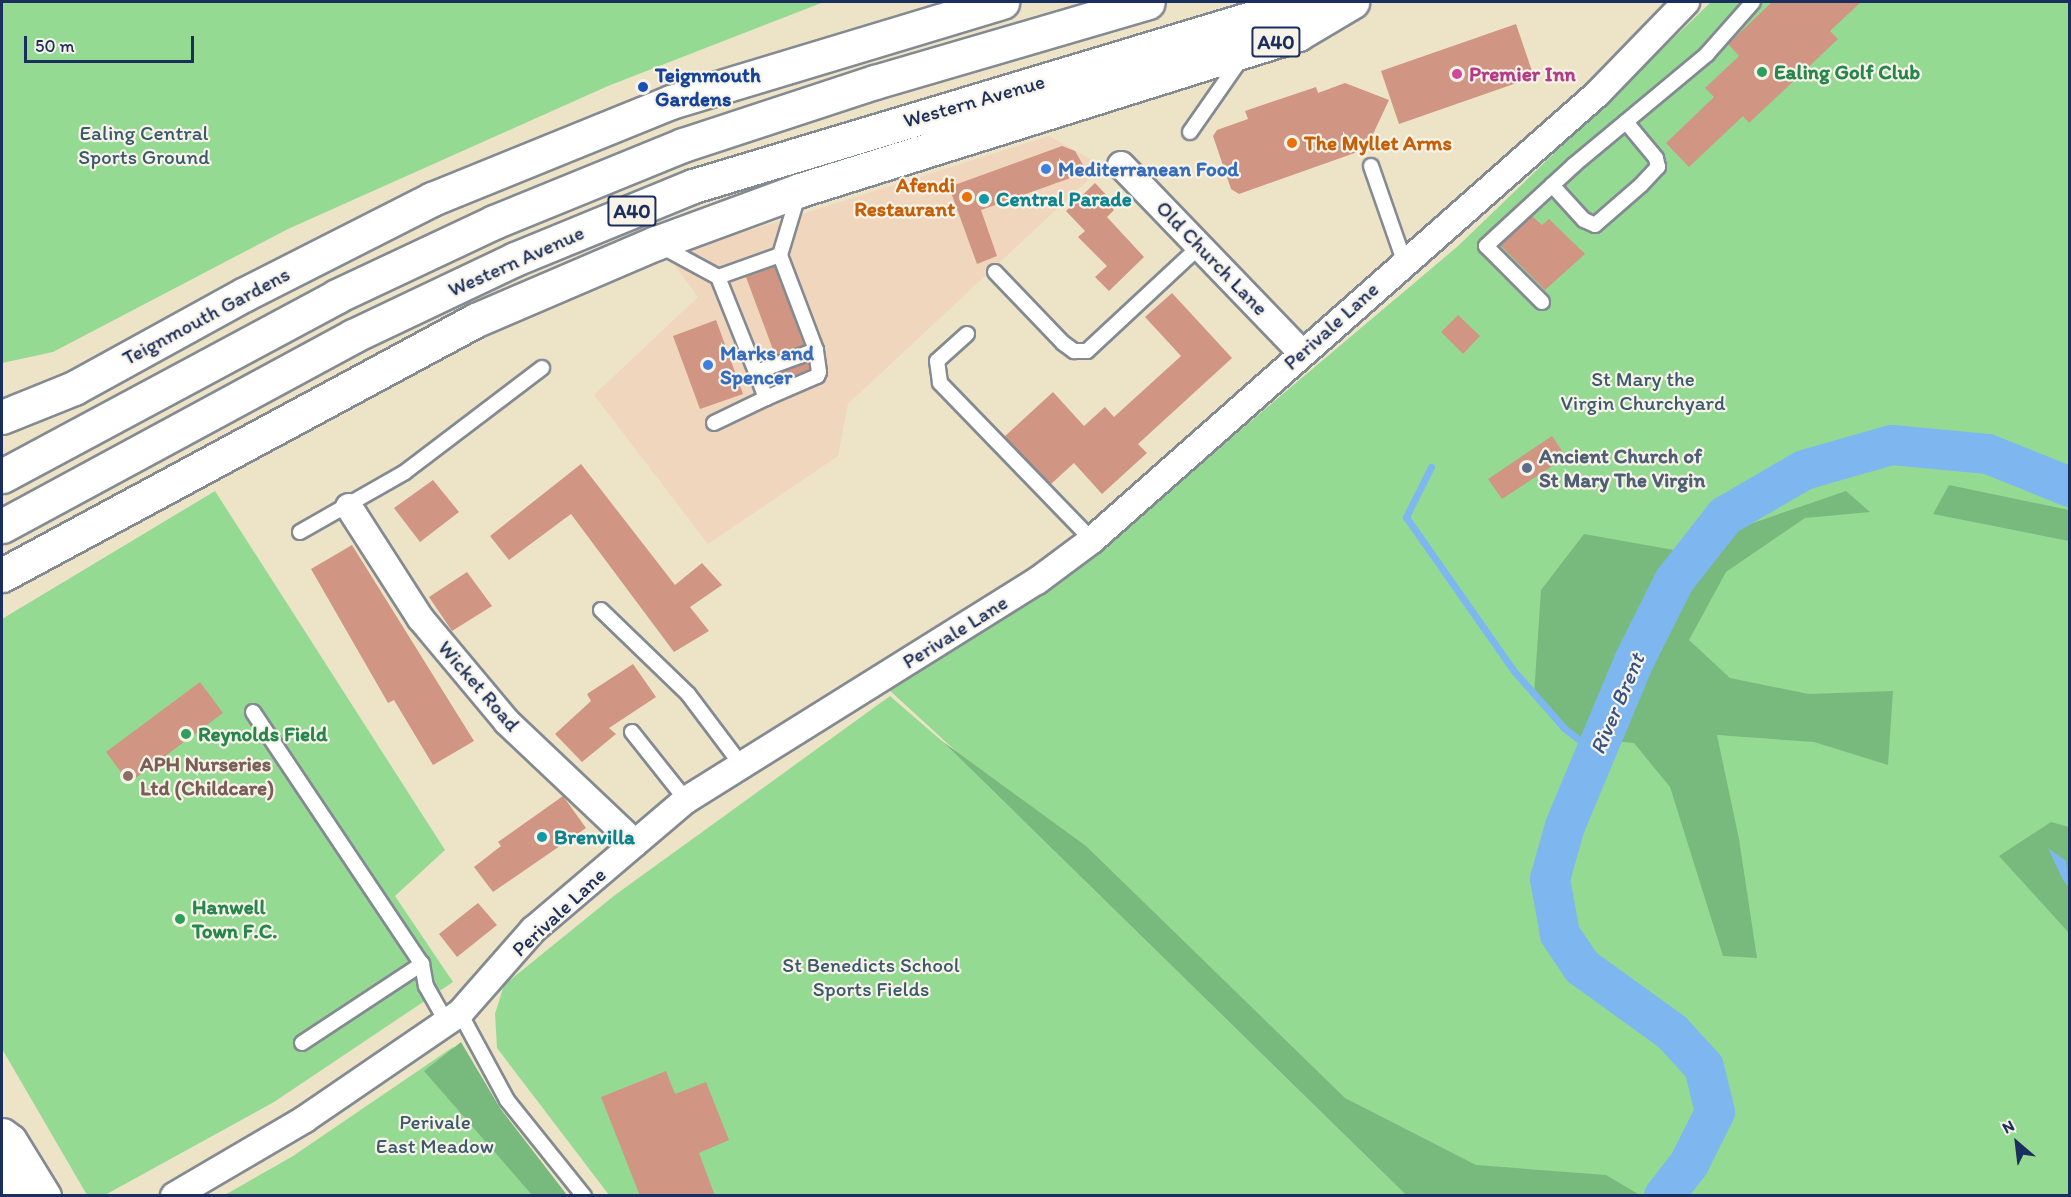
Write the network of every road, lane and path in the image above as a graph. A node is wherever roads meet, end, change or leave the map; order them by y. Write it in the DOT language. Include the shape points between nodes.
graph roads {
  1 [pos="1002,2"];
  2 [pos="1148,2"];
  3 [pos="1305,2"];
  4 [pos="1352,2"];
  5 [pos="1686,2"];
  6 [pos="1753,2"];
  7 [pos="1246,52"];
  8 [pos="1626,122"];
  9 [pos="1190,132"];
  10 [pos="1122,165"];
  11 [pos="1371,166"];
  12 [pos="1552,185"];
  13 [pos="800,190"];
  14 [pos="656,243"];
  15 [pos="1200,246"];
  16 [pos="780,255"];
  17 [pos="1404,261"];
  18 [pos="995,272"];
  19 [pos="718,277"];
  20 [pos="1542,302"];
  21 [pos="967,334"];
  22 [pos="816,350"];
  23 [pos="1301,352"];
  24 [pos="542,368"];
  25 [pos="756,372"];
  26 [pos="766,398"];
  27 [pos="7,413"];
  28 [pos="714,423"];
  29 [pos="2,476"];
  30 [pos="350,507"];
  31 [pos="2,526"];
  32 [pos="300,532"];
  33 [pos="1092,540"];
  34 [pos="2,575"];
  35 [pos="601,610"];
  36 [pos="252,712"];
  37 [pos="632,732"];
  38 [pos="740,763"];
  39 [pos="686,800"];
  40 [pos="635,843"];
  41 [pos="422,964"];
  42 [pos="454,1018"];
  43 [pos="302,1043"];
  44 [pos="2,1136"];
  45 [pos="2,1170"];
  46 [pos="15,1196"];
  47 [pos="44,1196"];
  48 [pos="174,1196"];
  49 [pos="584,1196"];
  1 -- 27 [label="main road, Teignmouth Gardens" via="671,102 432,199 245,294 74,388"];
  2 -- 29 [label="main road, Western Avenue / A40" via="875,82 683,145 505,217 337,296"];
  3 -- 31 [label="main road, Western Avenue / A40" via="683,190 515,259 353,336"];
  4 -- 7 [label="main road, A40" via="1298,34"];
  5 -- 17 [label="street, Perivale Lane" via="1597,94"];
  6 -- 8 [label="lane" via="1707,54"];
  7 -- 9 [label="lane"];
  7 -- 13 [label="main road, A40"];
  8 -- 12 [label="lane"];
  8 -- 12 [label="lane" via="1656,158 1658,167 1595,225 1584,220"];
  10 -- 15 [label="street, Old Church Lane"];
  11 -- 17 [label="lane"];
  12 -- 20 [label="lane" via="1486,246"];
  13 -- 14 [label="main road, A40"];
  13 -- 16 [label="lane"];
  14 -- 19 [label="lane"];
  14 -- 34 [label="main road, A40" via="466,325"];
  15 -- 18 [label="lane" via="1087,351 1074,351 1063,343"];
  15 -- 23 [label="street, Old Church Lane"];
  16 -- 19 [label="lane"];
  16 -- 22 [label="lane"];
  17 -- 23 [label="street, Perivale Lane"];
  19 -- 25 [label="lane"];
  21 -- 33 [label="lane" via="937,361 940,383"];
  22 -- 25 [label="lane"];
  22 -- 26 [label="lane" via="817,376"];
  23 -- 33 [label="street, Perivale Lane"];
  24 -- 30 [label="lane" via="405,472"];
  25 -- 26 [label="lane"];
  26 -- 28 [label="lane"];
  30 -- 32 [label="lane"];
  30 -- 40 [label="street, Wicket Road" via="421,618 507,723"];
  33 -- 38 [label="street, Perivale Lane" via="944,639"];
  35 -- 38 [label="lane" via="688,694"];
  36 -- 41 [label="lane"];
  37 -- 39 [label="lane"];
  38 -- 39 [label="street, Perivale Lane"];
  39 -- 40 [label="street, Perivale Lane"];
  40 -- 42 [label="street, Perivale Lane" via="534,930"];
  41 -- 42 [label="lane" via="426,986"];
  41 -- 43 [label="lane"];
  42 -- 48 [label="street, Perivale Lane" via="305,1119"];
  42 -- 49 [label="lane" via="507,1100"];
  44 -- 47 [label="main road" via="10,1141"];
  45 -- 46 [label="main road"];
}
